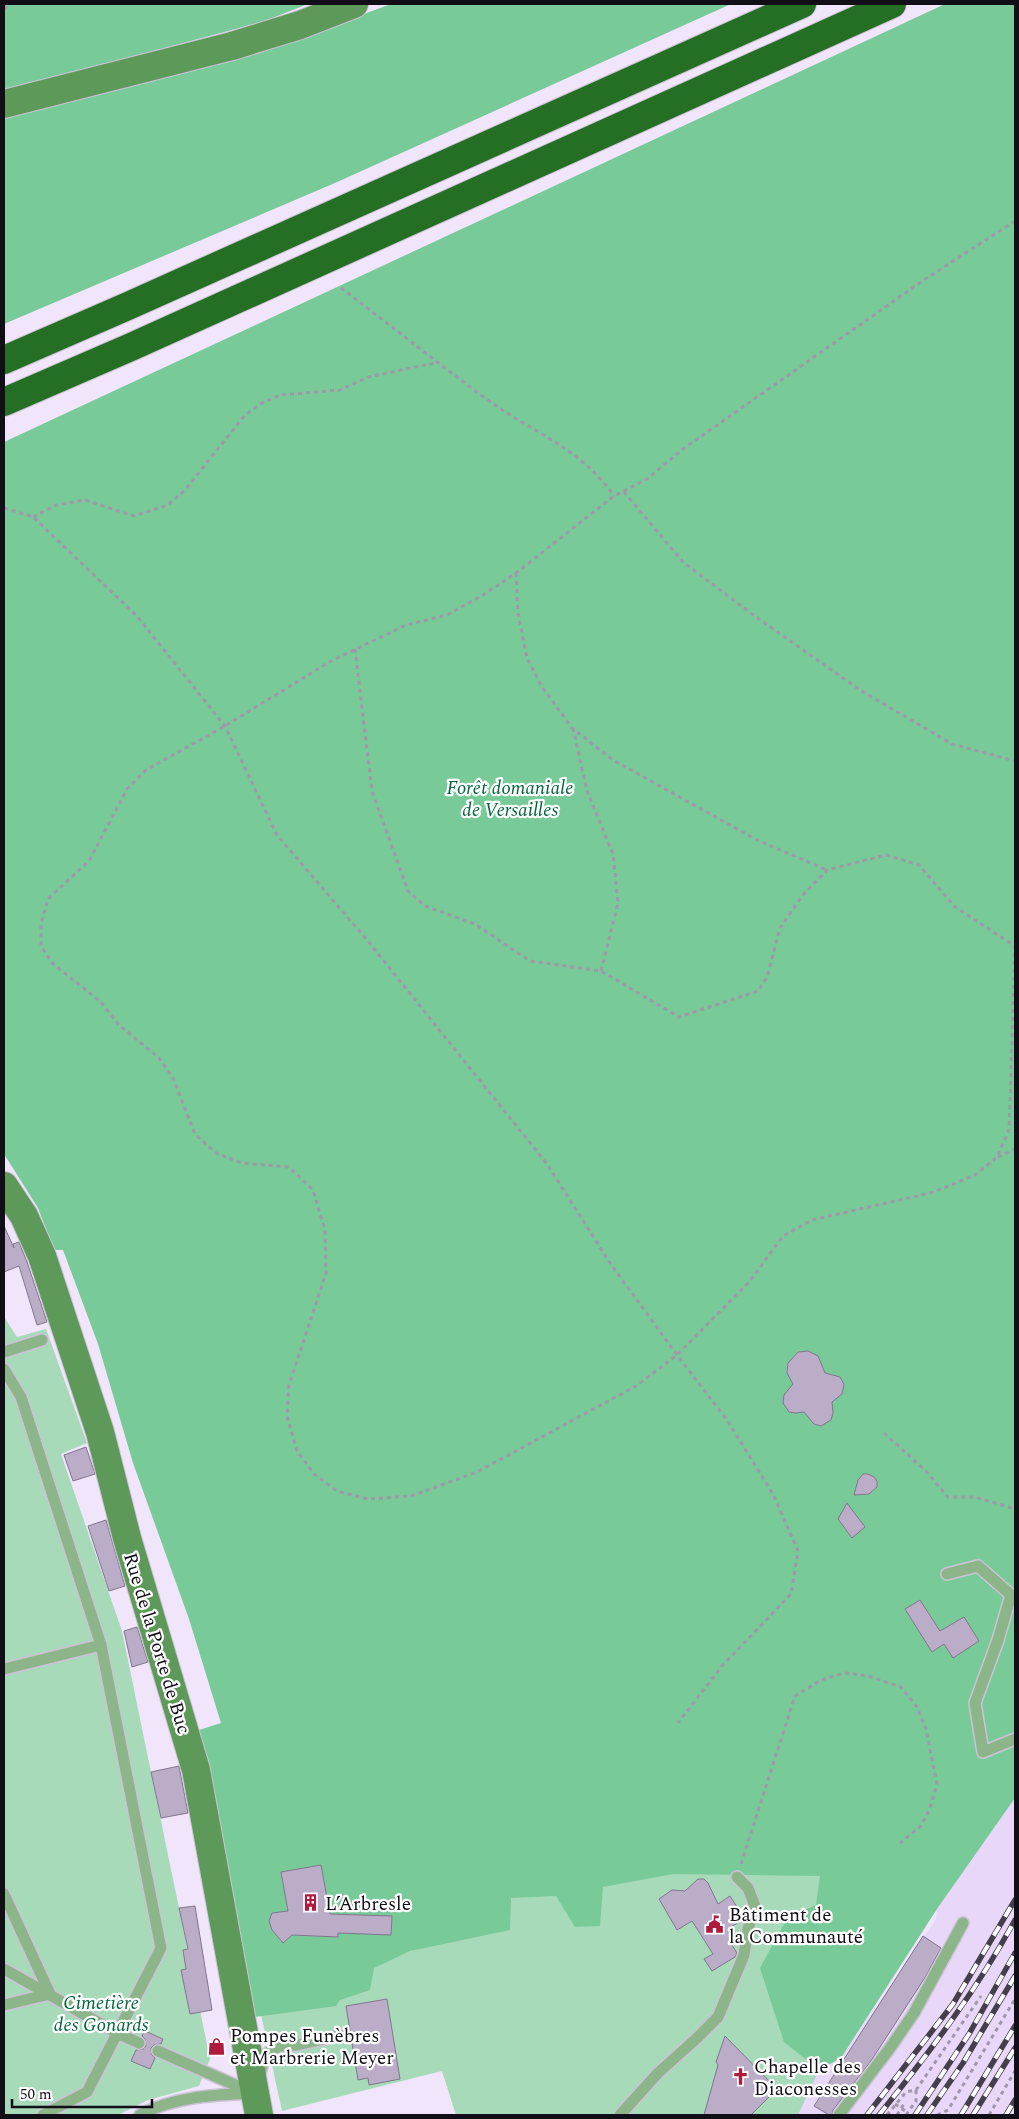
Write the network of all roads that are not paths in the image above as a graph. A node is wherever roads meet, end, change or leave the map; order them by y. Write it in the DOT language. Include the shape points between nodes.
graph roads {
  1 [pos="354,4"];
  2 [pos="802,4"];
  3 [pos="892,4"];
  4 [pos="4,104"];
  5 [pos="4,360"];
  6 [pos="4,402"];
  7 [pos="4,1186"];
  8 [pos="42,1340"];
  9 [pos="4,1352"];
  10 [pos="4,1369"];
  11 [pos="947,1574"];
  12 [pos="100,1645"];
  13 [pos="4,1669"];
  14 [pos="1015,1738"];
  15 [pos="737,1876"];
  16 [pos="4,1894"];
  17 [pos="963,1923"];
  18 [pos="4,1968"];
  19 [pos="50,1994"];
  20 [pos="4,2005"];
  21 [pos="117,2033"];
  22 [pos="343,2035"];
  23 [pos="140,2043"];
  24 [pos="158,2052"];
  25 [pos="257,2104"];
  26 [pos="43,2115"];
  27 [pos="140,2115"];
  28 [pos="620,2115"];
  29 [pos="839,2115"];
  1 -- 4 [label="main road" via="251,41"];
  2 -- 5 [label="highway"];
  3 -- 6 [label="highway"];
  7 -- 25 [label="main road, Rue de la Porte de Buc" via="24,1216 42,1256 100,1432 127,1538 196,1770"];
  8 -- 9 [label="lane"];
  10 -- 12 [label="lane" via="21,1397"];
  11 -- 14 [label="lane" via="978,1566 1011,1594 975,1703 984,1752"];
  12 -- 13 [label="lane"];
  12 -- 21 [label="lane" via="161,1948"];
  15 -- 28 [label="lane" via="748,1888 755,1906 744,1955 718,2017 658,2073"];
  16 -- 19 [label="lane"];
  17 -- 29 [label="lane" via="914,2013"];
  18 -- 19 [label="lane"];
  19 -- 20 [label="lane"];
  19 -- 21 [label="lane"];
  21 -- 23 [label="lane"];
  21 -- 26 [label="lane" via="87,2092"];
  22 -- 25 [label="lane" via="279,2046 265,2055"];
  24 -- 25 [label="lane"];
  25 -- 27 [label="lane" via="199,2096 153,2108"];
}
